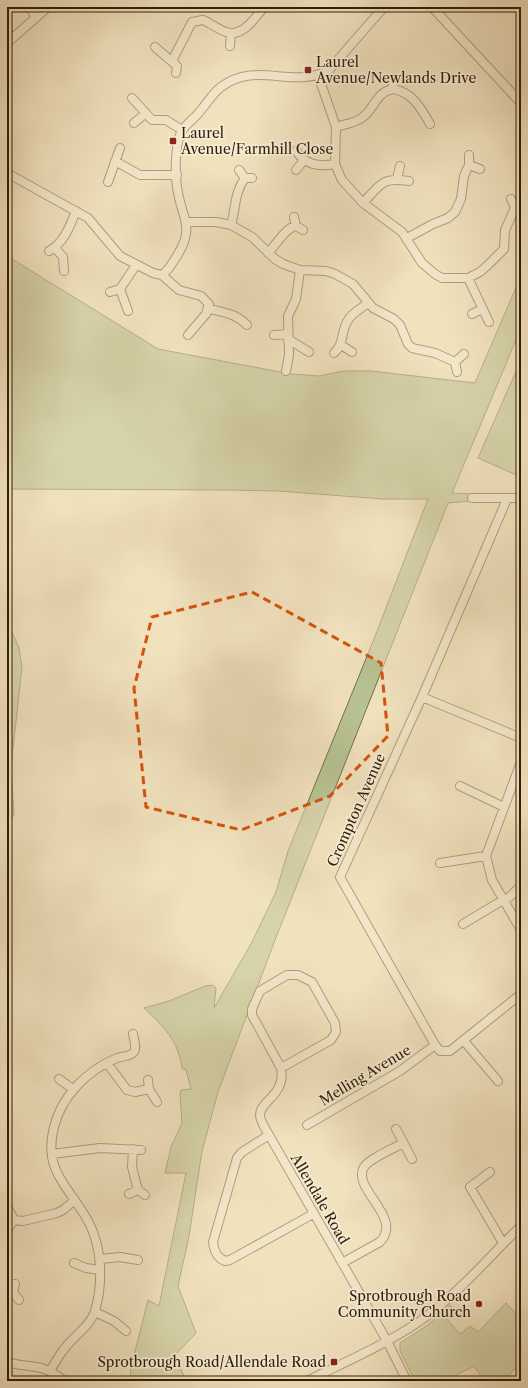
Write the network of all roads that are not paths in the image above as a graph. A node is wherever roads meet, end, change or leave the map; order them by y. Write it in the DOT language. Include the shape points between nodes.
graph roads {
  1 [pos="29,7"];
  2 [pos="48,7"];
  3 [pos="264,7"];
  4 [pos="384,7"];
  5 [pos="432,7"];
  6 [pos="36,17"];
  7 [pos="231,33"];
  8 [pos="7,43"];
  9 [pos="230,46"];
  10 [pos="155,47"];
  11 [pos="172,61"];
  12 [pos="176,73"];
  13 [pos="318,75"];
  14 [pos="393,78"];
  15 [pos="393,89"];
  16 [pos="132,98"];
  17 [pos="521,103"];
  18 [pos="146,113"];
  19 [pos="134,124"];
  20 [pos="430,124"];
  21 [pos="336,127"];
  22 [pos="182,130"];
  23 [pos="120,148"];
  24 [pos="296,151"];
  25 [pos="469,155"];
  26 [pos="304,160"];
  27 [pos="115,161"];
  28 [pos="335,164"];
  29 [pos="469,165"];
  30 [pos="400,166"];
  31 [pos="480,169"];
  32 [pos="239,170"];
  33 [pos="296,170"];
  34 [pos="7,173"];
  35 [pos="177,175"];
  36 [pos="397,179"];
  37 [pos="409,181"];
  38 [pos="108,182"];
  39 [pos="511,199"];
  40 [pos="363,203"];
  41 [pos="518,210"];
  42 [pos="76,211"];
  43 [pos="294,217"];
  44 [pos="186,222"];
  45 [pos="231,225"];
  46 [pos="408,238"];
  47 [pos="268,253"];
  48 [pos="136,265"];
  49 [pos="300,270"];
  50 [pos="64,271"];
  51 [pos="162,275"];
  52 [pos="468,278"];
  53 [pos="120,290"];
  54 [pos="110,292"];
  55 [pos="368,304"];
  56 [pos="209,308"];
  57 [pos="482,309"];
  58 [pos="128,312"];
  59 [pos="472,314"];
  60 [pos="488,322"];
  61 [pos="247,326"];
  62 [pos="274,334"];
  63 [pos="188,335"];
  64 [pos="287,337"];
  65 [pos="341,345"];
  66 [pos="309,352"];
  67 [pos="352,352"];
  68 [pos="334,353"];
  69 [pos="464,354"];
  70 [pos="455,362"];
  71 [pos="286,371"];
  72 [pos="457,372"];
  73 [pos="472,498"];
  74 [pos="521,498"];
  75 [pos="507,499"];
  76 [pos="422,697"];
  77 [pos="521,738"];
  78 [pos="521,762"];
  79 [pos="460,786"];
  80 [pos="504,807"];
  81 [pos="486,856"];
  82 [pos="440,862"];
  83 [pos="521,886"];
  84 [pos="504,901"];
  85 [pos="463,924"];
  86 [pos="521,930"];
  87 [pos="521,994"];
  88 [pos="133,1034"];
  89 [pos="464,1040"];
  90 [pos="435,1045"];
  91 [pos="107,1063"];
  92 [pos="281,1068"];
  93 [pos="59,1079"];
  94 [pos="498,1081"];
  95 [pos="73,1089"];
  96 [pos="157,1102"];
  97 [pos="307,1125"];
  98 [pos="396,1129"];
  99 [pos="269,1135"];
  100 [pos="403,1143"];
  101 [pos="52,1154"];
  102 [pos="412,1159"];
  103 [pos="490,1172"];
  104 [pos="129,1194"];
  105 [pos="74,1200"];
  106 [pos="8,1210"];
  107 [pos="313,1214"];
  108 [pos="14,1220"];
  109 [pos="521,1226"];
  110 [pos="7,1230"];
  111 [pos="503,1243"];
  112 [pos="101,1259"];
  113 [pos="138,1260"];
  114 [pos="74,1263"];
  115 [pos="342,1263"];
  116 [pos="100,1270"];
  117 [pos="12,1289"];
  118 [pos="18,1300"];
  119 [pos="95,1312"];
  120 [pos="126,1332"];
  121 [pos="387,1341"];
  122 [pos="7,1362"];
  123 [pos="50,1371"];
  124 [pos="64,1381"];
  125 [pos="307,1381"];
  126 [pos="407,1381"];
  1 -- 6 [label="street"];
  2 -- 6 [label="street"];
  3 -- 7 [label="street" via="248,27"];
  4 -- 13 [label="street" via="334,66"];
  5 -- 17 [label="street"];
  6 -- 8 [label="street"];
  7 -- 9 [label="street"];
  7 -- 11 [label="street" via="207,21 196,20 190,25"];
  10 -- 11 [label="street"];
  11 -- 12 [label="street" via="178,66"];
  13 -- 21 [label="street"];
  13 -- 22 [label="street" via="290,78 259,74 230,81 214,93"];
  14 -- 15 [label="street"];
  15 -- 20 [label="street" via="405,92 414,100"];
  15 -- 21 [label="street" via="379,96 361,119"];
  16 -- 18 [label="street"];
  18 -- 19 [label="street"];
  18 -- 22 [label="street" via="152,120 166,120"];
  21 -- 28 [label="street"];
  22 -- 35 [label="street" via="178,144"];
  23 -- 27 [label="street"];
  24 -- 26 [label="street"];
  25 -- 29 [label="street"];
  26 -- 28 [label="street" via="321,166"];
  26 -- 33 [label="street"];
  27 -- 35 [label="street" via="140,175"];
  27 -- 38 [label="street"];
  28 -- 40 [label="street" via="342,180"];
  29 -- 31 [label="street"];
  29 -- 46 [label="street" via="464,176 461,199 452,215"];
  30 -- 36 [label="street"];
  32 -- 45 [label="street" via="248,178 237,190"];
  34 -- 42 [label="street"];
  35 -- 44 [label="street" via="177,187"];
  36 -- 37 [label="street"];
  36 -- 40 [label="street" via="383,182"];
  39 -- 41 [label="street"];
  40 -- 46 [label="street"];
  41 -- 52 [label="street" via="505,230 504,249 501,254 480,272"];
  42 -- 48 [label="street" via="93,223 120,256"];
  42 -- 50 [label="street" via="65,236 52,250 63,257"];
  43 -- 47 [label="street" via="300,228 287,229 281,240"];
  44 -- 45 [label="street"];
  44 -- 51 [label="street" via="181,250"];
  45 -- 47 [label="street" via="252,237"];
  46 -- 52 [label="street" via="422,263 435,274 442,278"];
  47 -- 49 [label="street" via="283,264"];
  48 -- 51 [label="street"];
  48 -- 53 [label="street"];
  49 -- 55 [label="street" via="335,274 353,284"];
  49 -- 64 [label="street" via="296,299 288,316"];
  51 -- 56 [label="street" via="179,290 206,298"];
  52 -- 57 [label="street"];
  53 -- 54 [label="street"];
  53 -- 58 [label="street"];
  55 -- 65 [label="street" via="347,321"];
  55 -- 70 [label="street" via="394,319 412,348 435,353"];
  56 -- 61 [label="street" via="240,318"];
  56 -- 63 [label="street" via="203,320"];
  57 -- 59 [label="street"];
  57 -- 60 [label="street"];
  62 -- 64 [label="street"];
  64 -- 66 [label="street"];
  64 -- 71 [label="street" via="289,355"];
  65 -- 67 [label="street"];
  65 -- 68 [label="street"];
  69 -- 70 [label="street"];
  70 -- 72 [label="street"];
  73 -- 75 [label="street"];
  74 -- 75 [label="street"];
  75 -- 76 [label="street, Crompton Avenue"];
  76 -- 77 [label="street"];
  76 -- 90 [label="street, Crompton Avenue" via="340,877"];
  78 -- 80 [label="street"];
  79 -- 80 [label="street"];
  80 -- 81 [label="street"];
  81 -- 82 [label="street"];
  81 -- 84 [label="street" via="492,880"];
  83 -- 84 [label="street"];
  84 -- 85 [label="street"];
  84 -- 86 [label="street"];
  87 -- 89 [label="street"];
  88 -- 91 [label="street" via="136,1045 133,1052"];
  89 -- 90 [label="street" via="445,1052 440,1051"];
  89 -- 94 [label="street"];
  90 -- 97 [label="street, Melling Avenue" via="400,1071"];
  91 -- 95 [label="street" via="85,1077"];
  91 -- 96 [label="street" via="128,1090 136,1092 148,1085"];
  92 -- 92 [label="street" via="331,1040 336,1032 335,1023 312,982 298,975 287,975 260,991 252,1009 258,1027"];
  92 -- 99 [label="street, Allendale Road" via="281,1084 260,1113"];
  93 -- 95 [label="street"];
  95 -- 101 [label="street" via="58,1114 54,1127"];
  98 -- 100 [label="street"];
  99 -- 107 [label="street, Allendale Road"];
  99 -- 107 [label="street" via="236,1158 213,1242 217,1255 225,1261 230,1260"];
  100 -- 102 [label="street"];
  100 -- 115 [label="street" via="370,1161 362,1171 362,1178 385,1219 387,1227 384,1237 380,1242"];
  101 -- 104 [label="street" via="100,1148 137,1149 132,1167 142,1192"];
  101 -- 105 [label="street" via="57,1176"];
  103 -- 111 [label="street" via="470,1187"];
  105 -- 108 [label="street" via="57,1213 23,1221"];
  105 -- 112 [label="street" via="91,1226"];
  106 -- 108 [label="street"];
  107 -- 115 [label="street, Allendale Road"];
  108 -- 110 [label="street"];
  109 -- 111 [label="street"];
  111 -- 121 [label="street" via="431,1312"];
  112 -- 113 [label="street" via="120,1257"];
  112 -- 116 [label="street"];
  114 -- 116 [label="street"];
  115 -- 121 [label="street, Allendale Road"];
  116 -- 119 [label="street"];
  117 -- 118 [label="street"];
  119 -- 120 [label="street" via="114,1321"];
  119 -- 123 [label="street" via="65,1348"];
  121 -- 125 [label="street"];
  121 -- 126 [label="street, Allendale Road"];
  122 -- 123 [label="street" via="32,1365"];
  123 -- 124 [label="street"];
}
